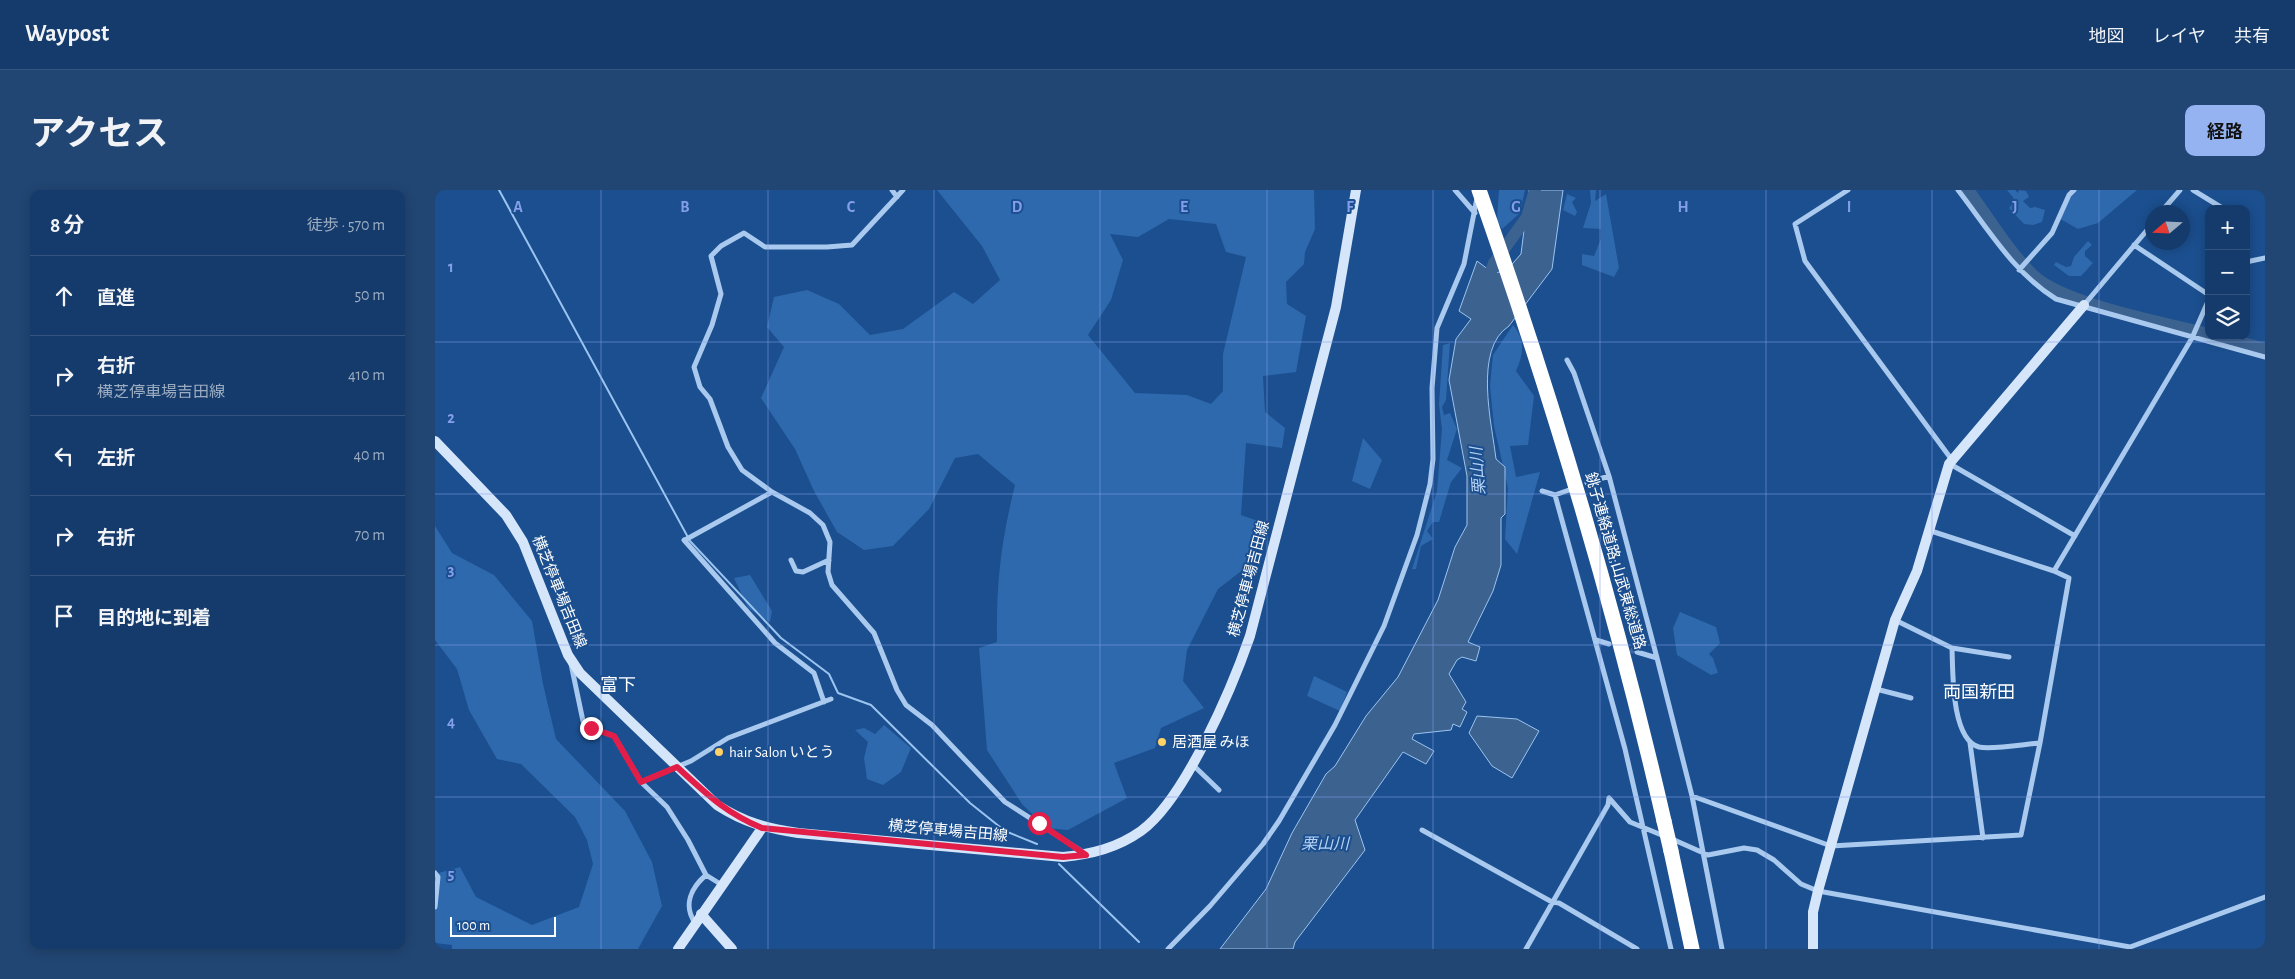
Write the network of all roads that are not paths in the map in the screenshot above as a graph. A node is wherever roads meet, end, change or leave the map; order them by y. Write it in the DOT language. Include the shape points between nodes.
graph roads {
  1 [pos="892,190"];
  2 [pos="903,190"];
  3 [pos="1356,190"];
  4 [pos="1455,190"];
  5 [pos="1478,190"];
  6 [pos="1848,190"];
  7 [pos="1958,190"];
  8 [pos="2075,190"];
  9 [pos="2180,190"];
  10 [pos="2193,190"];
  11 [pos="897,197"];
  12 [pos="2167,205"];
  13 [pos="2217,205"];
  14 [pos="1475,213"];
  15 [pos="2145,233"];
  16 [pos="2134,246"];
  17 [pos="2265,258"];
  18 [pos="2250,261"];
  19 [pos="2019,270"];
  20 [pos="2206,295"];
  21 [pos="2085,304"];
  22 [pos="2205,307"];
  23 [pos="2192,338"];
  24 [pos="2265,357"];
  25 [pos="1567,360"];
  26 [pos="435,441"];
  27 [pos="1951,462"];
  28 [pos="1609,476"];
  29 [pos="1587,483"];
  30 [pos="1569,490"];
  31 [pos="1542,491"];
  32 [pos="772,492"];
  33 [pos="1555,494"];
  34 [pos="1931,532"];
  35 [pos="2075,536"];
  36 [pos="791,560"];
  37 [pos="829,560"];
  38 [pos="2054,571"];
  39 [pos="1895,620"];
  40 [pos="1596,640"];
  41 [pos="1609,644"];
  42 [pos="1952,648"];
  43 [pos="1637,652"];
  44 [pos="2009,657"];
  45 [pos="1657,658"];
  46 [pos="571,660"];
  47 [pos="1876,689"];
  48 [pos="1911,698"];
  49 [pos="831,699"];
  50 [pos="824,702"];
  51 [pos="1970,743"];
  52 [pos="2040,743"];
  53 [pos="1192,764"];
  54 [pos="677,767"];
  55 [pos="641,782"];
  56 [pos="1219,790"];
  57 [pos="1692,796"];
  58 [pos="1644,826"];
  59 [pos="762,828"];
  60 [pos="1421,830"];
  61 [pos="1983,838"];
  62 [pos="1831,846"];
  63 [pos="1702,854"];
  64 [pos="1086,855"];
  65 [pos="435,873"];
  66 [pos="706,876"];
  67 [pos="722,885"];
  68 [pos="1818,891"];
  69 [pos="2265,897"];
  70 [pos="1552,902"];
  71 [pos="435,907"];
  72 [pos="698,918"];
  73 [pos="678,949"];
  74 [pos="732,949"];
  75 [pos="1168,949"];
  76 [pos="1526,949"];
  77 [pos="1637,949"];
  78 [pos="1671,949"];
  79 [pos="1692,949"];
  80 [pos="1722,949"];
  81 [pos="1813,949"];
  1 -- 11 [label="street"];
  2 -- 11 [label="street"];
  3 -- 53 [label="main road, 横芝停車場吉田線" via="1336,307 1250,636 1231,688"];
  4 -- 14 [label="street"];
  5 -- 14 [label="street"];
  5 -- 79 [label="highway, 銚子連絡道路;山武東総道路, bridge" via="1564,442 1618,633"];
  6 -- 27 [label="street" via="1795,224 1801,253"];
  7 -- 19 [label="street"];
  8 -- 19 [label="street" via="2069,195 2052,233"];
  9 -- 12 [label="street"];
  10 -- 13 [label="street"];
  11 -- 32 [label="street" via="852,245 765,247 744,233 711,256 721,294 712,326 694,367 695,374 710,399 736,462"];
  14 -- 75 [label="street" via="1464,264 1437,328 1430,484 1417,535 1384,626 1335,725 1279,821 1216,900"];
  15 -- 16 [label="street"];
  16 -- 20 [label="street"];
  16 -- 21 [label="street"];
  17 -- 18 [label="street"];
  19 -- 21 [label="street" via="2037,288 2056,299"];
  21 -- 23 [label="street"];
  21 -- 27 [label="main road"];
  22 -- 23 [label="street"];
  23 -- 24 [label="street"];
  23 -- 35 [label="street"];
  25 -- 28 [label="street" via="1575,373"];
  26 -- 46 [label="main road, 横芝停車場吉田線" via="514,525"];
  27 -- 34 [label="main road"];
  27 -- 35 [label="street"];
  28 -- 29 [label="street"];
  28 -- 45 [label="street"];
  30 -- 33 [label="street"];
  31 -- 33 [label="street"];
  32 -- 37 [label="street" via="810,513 823,525 830,542"];
  32 -- 50 [label="street" via="687,539 775,643 814,673"];
  33 -- 40 [label="street"];
  34 -- 38 [label="street"];
  34 -- 39 [label="main road"];
  35 -- 38 [label="street"];
  36 -- 37 [label="street" via="797,571 803,572"];
  37 -- 64 [label="street" via="832,585 874,633 905,705 932,725 1005,802"];
  38 -- 52 [label="street" via="2069,577 2069,582"];
  39 -- 42 [label="street"];
  39 -- 47 [label="main road"];
  40 -- 41 [label="street"];
  40 -- 58 [label="street"];
  42 -- 44 [label="street"];
  42 -- 51 [label="street" via="1956,712"];
  43 -- 45 [label="street"];
  45 -- 57 [label="street"];
  46 -- 54 [label="main road, 横芝停車場吉田線" via="584,677"];
  46 -- 55 [label="street" via="583,721 591,728 614,736"];
  47 -- 48 [label="street"];
  47 -- 62 [label="main road"];
  49 -- 50 [label="street"];
  50 -- 54 [label="street" via="728,738"];
  51 -- 52 [label="street" via="1980,747"];
  51 -- 61 [label="street"];
  52 -- 61 [label="street" via="2021,835"];
  53 -- 56 [label="street"];
  53 -- 64 [label="main road, 横芝停車場吉田線" via="1163,810 1143,830 1120,844"];
  54 -- 55 [label="street"];
  54 -- 59 [label="main road, 横芝停車場吉田線" via="717,805"];
  55 -- 66 [label="street" via="667,808"];
  57 -- 62 [label="street"];
  57 -- 63 [label="street"];
  58 -- 63 [label="street"];
  58 -- 70 [label="street" via="1630,822 1609,798"];
  58 -- 78 [label="street"];
  59 -- 64 [label="main road, 横芝停車場吉田線" via="1063,857"];
  59 -- 67 [label="main road"];
  60 -- 70 [label="street"];
  61 -- 62 [label="street"];
  62 -- 68 [label="main road"];
  63 -- 68 [label="street" via="1713,855 1744,848 1757,850 1801,884"];
  63 -- 80 [label="street"];
  65 -- 71 [label="street" via="438,878"];
  66 -- 67 [label="street"];
  66 -- 72 [label="street" via="690,894 689,914"];
  67 -- 72 [label="main road"];
  68 -- 69 [label="street" via="2130,947"];
  68 -- 81 [label="main road" via="1813,912"];
  70 -- 76 [label="street"];
  70 -- 77 [label="street" via="1559,903"];
  72 -- 73 [label="main road"];
  72 -- 74 [label="main road"];
}
